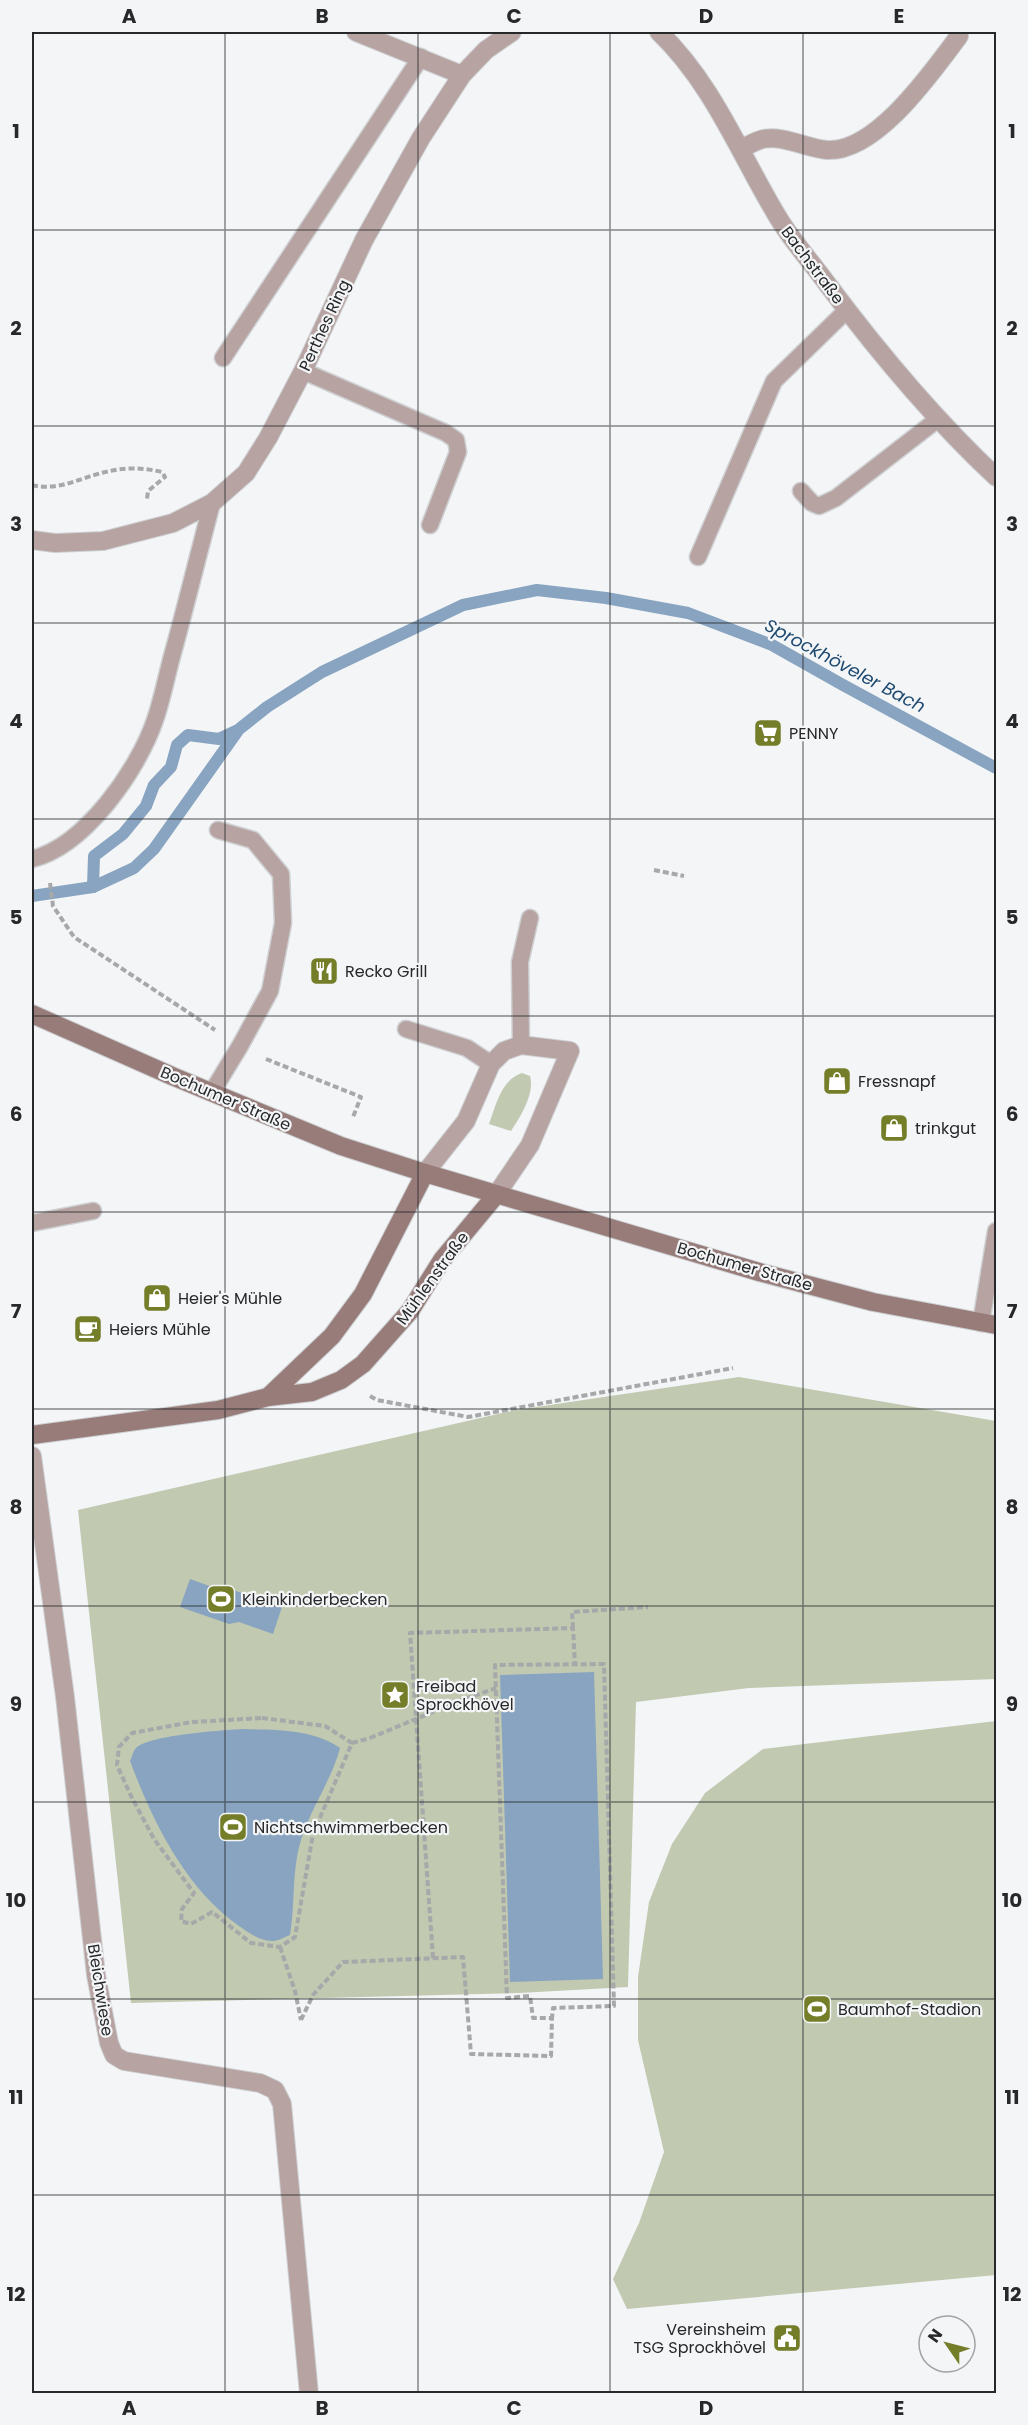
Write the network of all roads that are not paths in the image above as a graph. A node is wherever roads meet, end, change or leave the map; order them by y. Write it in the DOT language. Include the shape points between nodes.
graph roads {
  1 [pos="356,32"];
  2 [pos="512,32"];
  3 [pos="659,32"];
  4 [pos="959,36"];
  5 [pos="422,57"];
  6 [pos="462,75"];
  7 [pos="742,148"];
  8 [pos="847,310"];
  9 [pos="223,358"];
  10 [pos="303,370"];
  11 [pos="938,419"];
  12 [pos="996,477"];
  13 [pos="801,491"];
  14 [pos="212,503"];
  15 [pos="430,525"];
  16 [pos="32,540"];
  17 [pos="698,557"];
  18 [pos="218,830"];
  19 [pos="32,859"];
  20 [pos="530,918"];
  21 [pos="32,1014"];
  22 [pos="406,1029"];
  23 [pos="521,1045"];
  24 [pos="491,1064"];
  25 [pos="212,1092"];
  26 [pos="425,1173"];
  27 [pos="496,1195"];
  28 [pos="93,1211"];
  29 [pos="32,1223"];
  30 [pos="996,1231"];
  31 [pos="989,1324"];
  32 [pos="268,1397"];
  33 [pos="32,1435"];
  34 [pos="32,1456"];
  35 [pos="309,2394"];
  1 -- 5 [label="street"];
  2 -- 6 [label="street" via="486,50"];
  3 -- 7 [label="street, Bachstraße" via="685,59"];
  4 -- 7 [label="street" via="917,91 879,128 849,147 828,150 764,139"];
  5 -- 6 [label="street"];
  5 -- 9 [label="lane"];
  6 -- 10 [label="street, Perthes Ring" via="421,138 364,240"];
  7 -- 8 [label="street, Bachstraße" via="780,220"];
  8 -- 11 [label="street, Bachstraße"];
  8 -- 17 [label="lane" via="774,381"];
  10 -- 14 [label="street, Perthes Ring" via="246,473"];
  10 -- 15 [label="lane" via="456,440 458,452"];
  11 -- 12 [label="street, Bachstraße"];
  11 -- 13 [label="lane" via="836,498 819,506"];
  14 -- 16 [label="street, Perthes Ring" via="173,524 103,541"];
  14 -- 19 [label="lane" via="155,720 138,759 81,831 48,855"];
  18 -- 25 [label="lane" via="253,840 281,874 283,923 270,991"];
  20 -- 23 [label="lane" via="520,962"];
  21 -- 25 [label="main road, Bochumer Straße"];
  22 -- 24 [label="lane" via="467,1048"];
  23 -- 24 [label="street" via="504,1051"];
  23 -- 27 [label="street" via="570,1052 530,1145"];
  24 -- 26 [label="street" via="466,1121"];
  25 -- 26 [label="main road, Bochumer Straße" via="341,1146"];
  26 -- 27 [label="main road, Bochumer Straße"];
  26 -- 32 [label="main road, Mühlenstraße" via="363,1293 333,1336"];
  27 -- 31 [label="main road, Bochumer Straße" via="861,1299"];
  27 -- 32 [label="main road, Mühlenstraße" via="442,1260 410,1311 363,1364 341,1380 312,1392"];
  28 -- 29 [label="lane"];
  30 -- 31 [label="lane"];
  32 -- 33 [label="main road, Mühlenstraße" via="218,1410"];
  34 -- 35 [label="street, Bleichwiese" via="65,1697 96,1975 109,2043 114,2055 123,2061 260,2083 275,2090 282,2104"];
}
